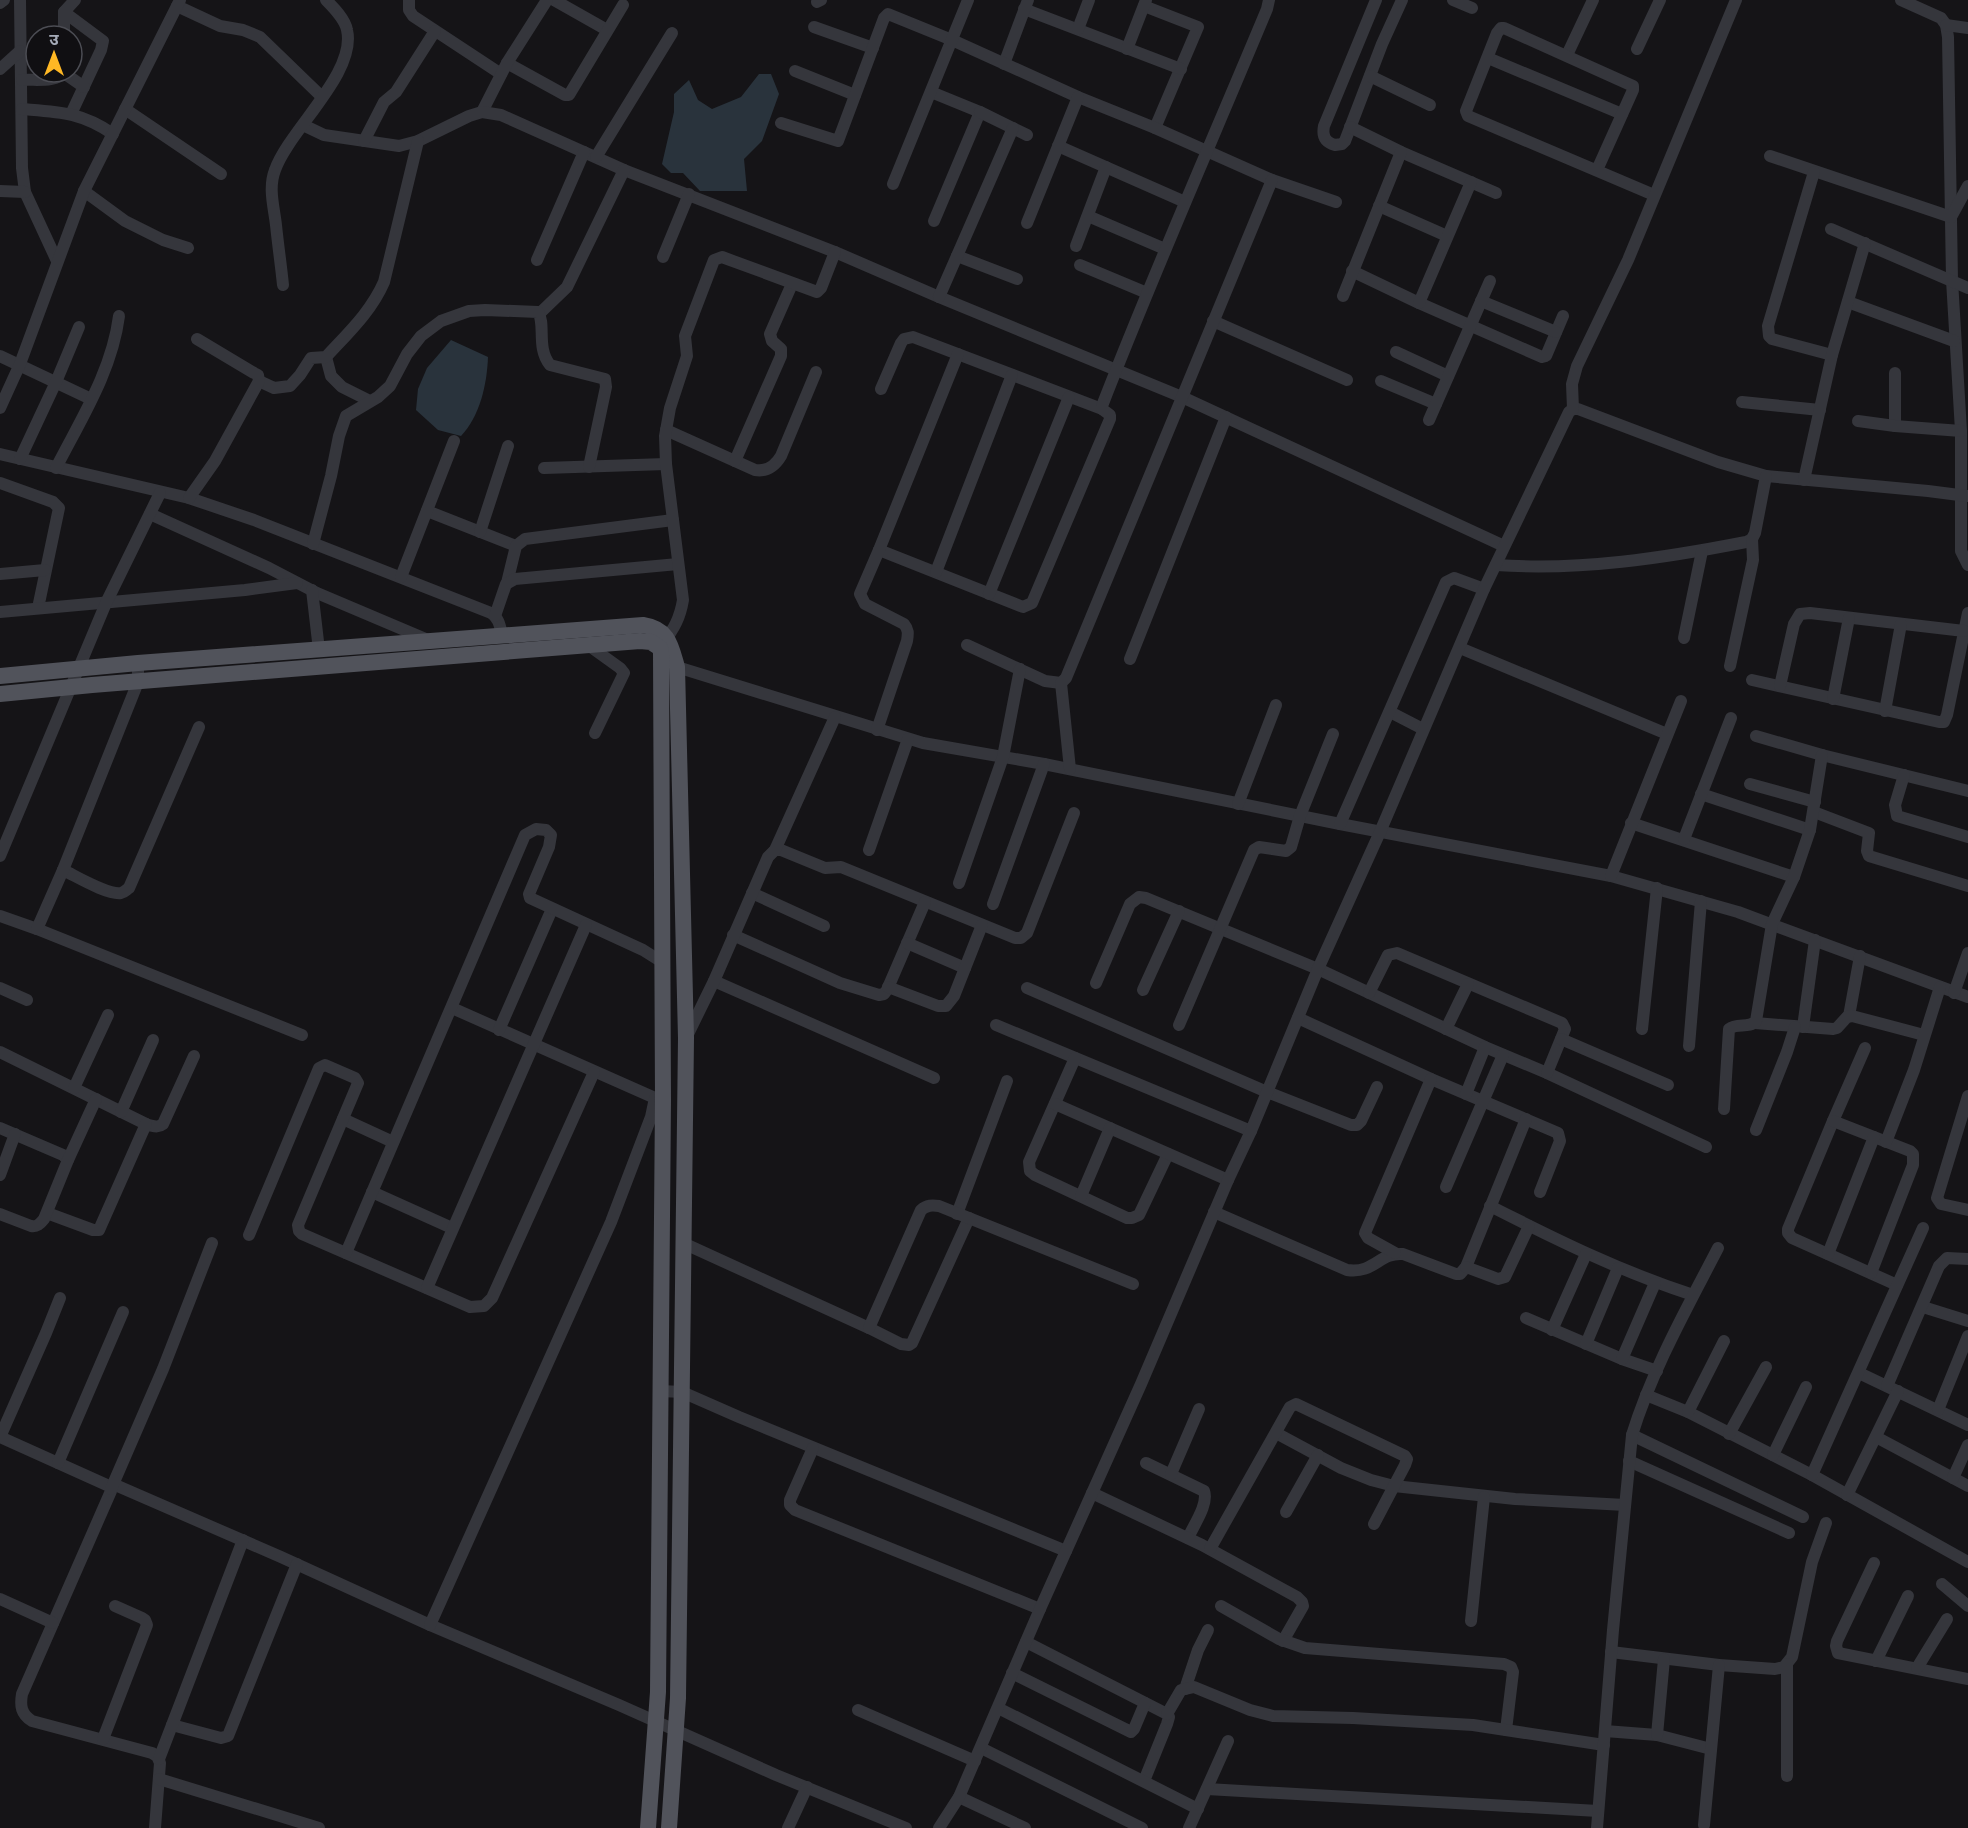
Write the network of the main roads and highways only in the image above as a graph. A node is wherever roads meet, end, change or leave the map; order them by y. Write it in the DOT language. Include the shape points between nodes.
graph roads {
  1 [pos="664,643"];
  2 [pos="413,651"];
  3 [pos="0,676"];
  4 [pos="0,694"];
  5 [pos="663,1071"];
  6 [pos="685,1071"];
  7 [pos="648,1828"];
  8 [pos="669,1828"];
  1 -- 2 [label="main road"];
  1 -- 2 [label="main road" via="657,629 643,625 433,642"];
  1 -- 5 [label="main road"];
  1 -- 6 [label="main road" via="670,642 677,667"];
  2 -- 3 [label="main road" via="318,650"];
  2 -- 4 [label="main road"];
  5 -- 6 [label="main road"];
  5 -- 7 [label="main road" via="659,1099 657,1722"];
  6 -- 8 [label="main road" via="676,1730"];
}
